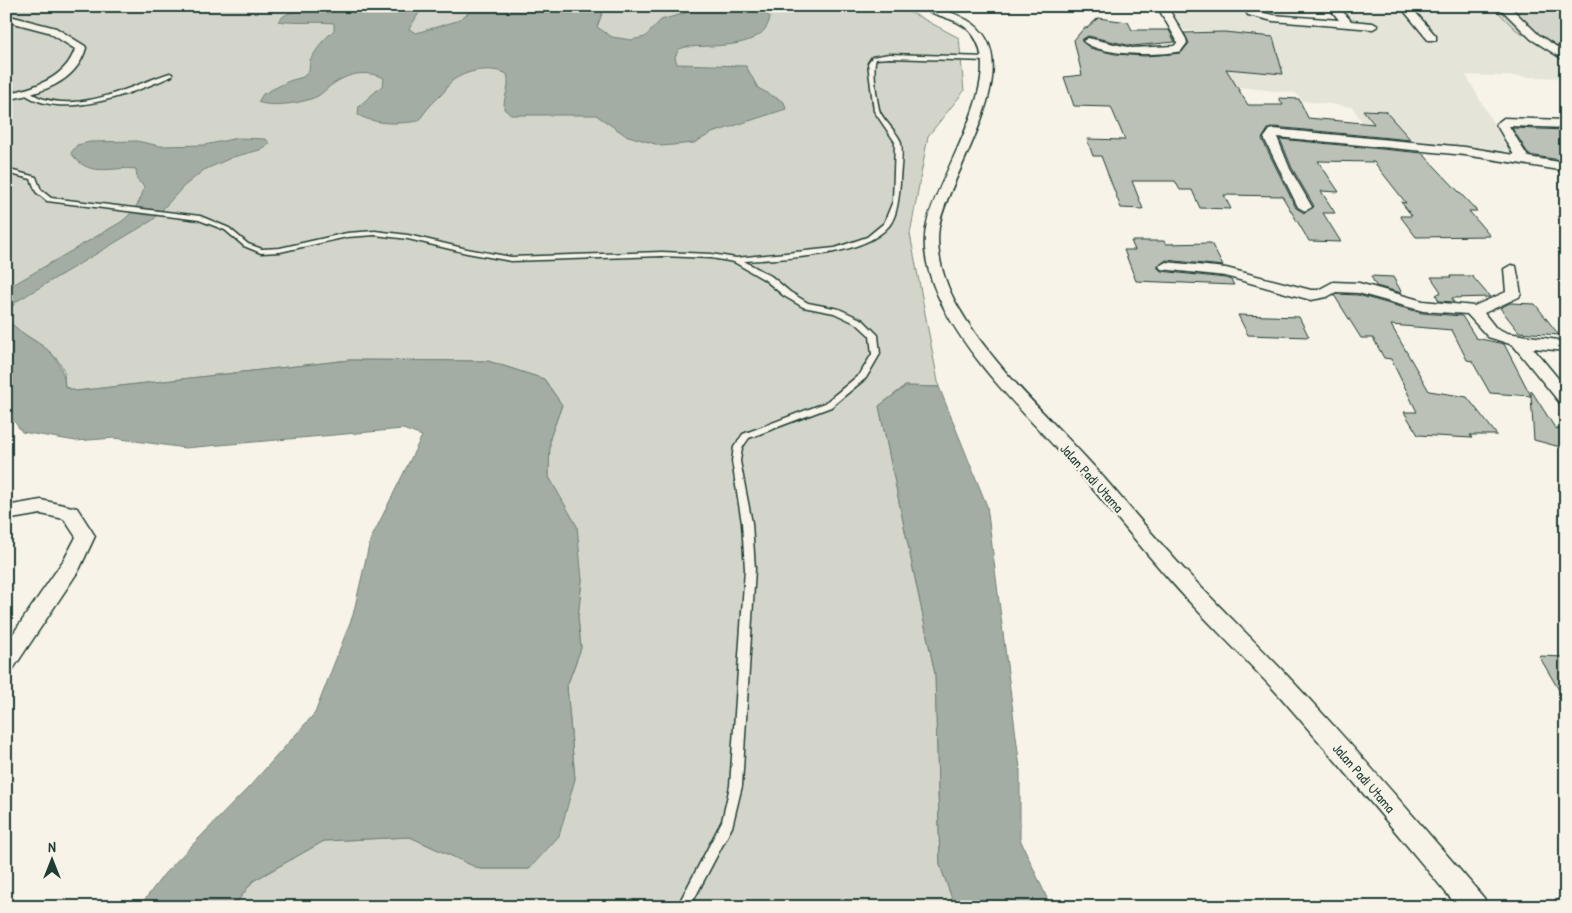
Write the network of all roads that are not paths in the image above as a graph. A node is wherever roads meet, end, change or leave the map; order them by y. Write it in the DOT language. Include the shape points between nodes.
graph roads {
  1 [pos="922,6"];
  2 [pos="1162,6"];
  3 [pos="1248,6"];
  4 [pos="1333,6"];
  5 [pos="1405,6"];
  6 [pos="1504,6"];
  7 [pos="6,18"];
  8 [pos="1347,23"];
  9 [pos="1373,26"];
  10 [pos="1432,38"];
  11 [pos="1088,42"];
  12 [pos="1118,50"];
  13 [pos="1096,57"];
  14 [pos="1566,58"];
  15 [pos="987,60"];
  16 [pos="170,75"];
  17 [pos="26,93"];
  18 [pos="6,97"];
  19 [pos="1566,124"];
  20 [pos="1523,160"];
  21 [pos="1566,167"];
  22 [pos="6,171"];
  23 [pos="1305,207"];
  24 [pos="736,260"];
  25 [pos="1166,266"];
  26 [pos="1511,269"];
  27 [pos="1475,311"];
  28 [pos="1517,340"];
  29 [pos="1566,346"];
  30 [pos="1566,398"];
  31 [pos="6,512"];
  32 [pos="6,662"];
  33 [pos="684,907"];
  34 [pos="1475,907"];
  1 -- 15 [label="street, Jalan Padi Utama" via="961,22 978,34 986,49"];
  2 -- 12 [label="street" via="1181,39 1180,46 1169,50"];
  3 -- 8 [label="street" via="1252,13 1273,18"];
  4 -- 8 [label="street"];
  5 -- 10 [label="street"];
  6 -- 14 [label="street" via="1535,37"];
  7 -- 17 [label="street" via="52,30 82,48 80,58 67,72"];
  8 -- 9 [label="street"];
  11 -- 12 [label="street"];
  12 -- 13 [label="street"];
  15 -- 24 [label="lane" via="874,58 871,71 876,111 898,142 896,201 887,224 869,238 836,250"];
  15 -- 34 [label="street, Jalan Padi Utama" via="984,96 976,121 940,196 932,227 934,261 949,305 1011,390 1085,468 1176,574 1288,691"];
  16 -- 17 [label="lane" via="109,97 80,102 52,103 35,100"];
  17 -- 18 [label="street"];
  19 -- 20 [label="street" via="1504,122 1502,124"];
  20 -- 21 [label="street"];
  20 -- 23 [label="street" via="1465,151 1274,133 1270,138 1275,150"];
  22 -- 24 [label="lane" via="34,178 38,191 49,200 200,218 227,229 246,245 260,251 280,250 346,235 375,234 408,237 511,259 662,254"];
  24 -- 33 [label="lane" via="806,305 836,311 860,322 874,335 876,354 863,376 828,404 746,436 738,447 736,461 747,523 750,568 736,786 728,822"];
  25 -- 27 [label="street" via="1226,272 1311,295 1322,294 1333,287 1359,288 1423,306"];
  26 -- 27 [label="street" via="1514,294"];
  27 -- 28 [label="street" via="1495,334"];
  28 -- 29 [label="street"];
  28 -- 30 [label="street"];
  31 -- 32 [label="street" via="41,507 70,513 86,536 72,564"];
}
